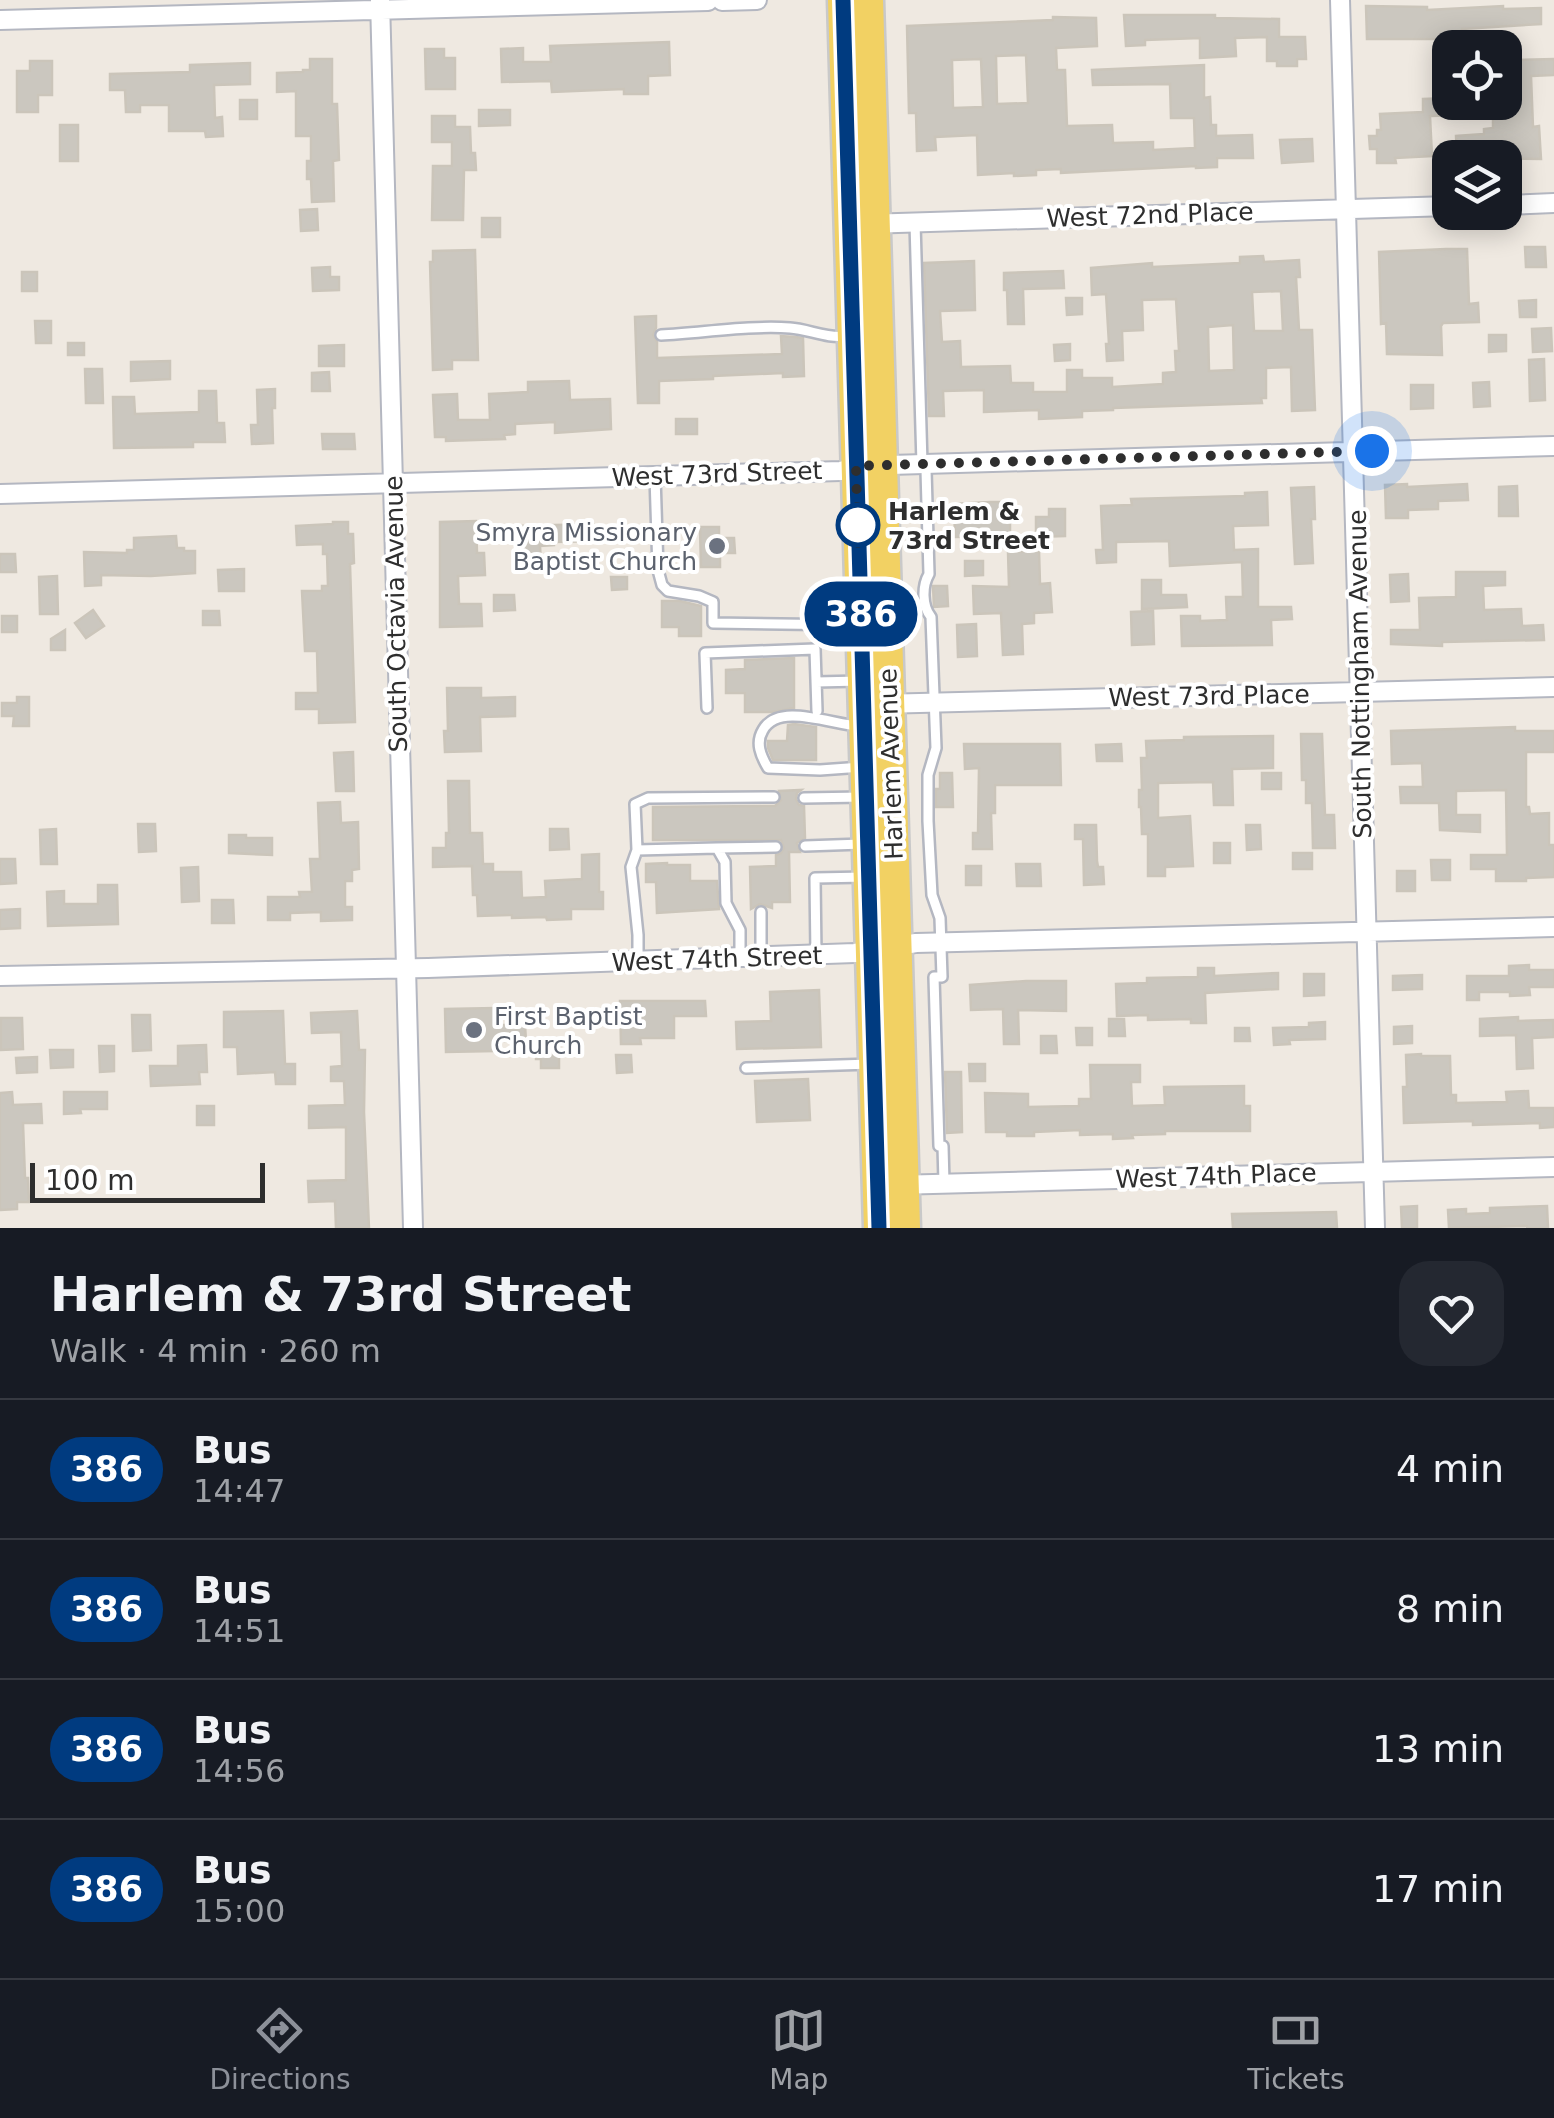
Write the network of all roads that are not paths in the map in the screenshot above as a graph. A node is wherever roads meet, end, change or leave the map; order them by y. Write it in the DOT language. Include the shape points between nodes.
graph roads {
  1 [pos="722,0"];
  2 [pos="757,0"];
  3 [pos="842,0"];
  4 [pos="868,0"];
  5 [pos="1340,0"];
  6 [pos="708,1"];
  7 [pos="380,5"];
  8 [pos="0,20"];
  9 [pos="1554,203"];
  10 [pos="1522,204"];
  11 [pos="1432,207"];
  12 [pos="1344,209"];
  13 [pos="915,222"];
  14 [pos="862,224"];
  15 [pos="852,334"];
  16 [pos="661,335"];
  17 [pos="1554,446"];
  18 [pos="1354,452"];
  19 [pos="922,464"];
  20 [pos="869,466"];
  21 [pos="655,476"];
  22 [pos="393,483"];
  23 [pos="0,494"];
  24 [pos="861,625"];
  25 [pos="816,682"];
  26 [pos="1554,686"];
  27 [pos="1360,692"];
  28 [pos="934,703"];
  29 [pos="870,704"];
  30 [pos="707,708"];
  31 [pos="817,711"];
  32 [pos="865,782"];
  33 [pos="774,798"];
  34 [pos="804,798"];
  35 [pos="867,843"];
  36 [pos="805,846"];
  37 [pos="776,847"];
  38 [pos="717,848"];
  39 [pos="637,850"];
  40 [pos="868,877"];
  41 [pos="761,912"];
  42 [pos="1554,927"];
  43 [pos="1367,932"];
  44 [pos="941,942"];
  45 [pos="884,949"];
  46 [pos="816,955"];
  47 [pos="740,958"];
  48 [pos="761,958"];
  49 [pos="638,962"];
  50 [pos="405,969"];
  51 [pos="0,976"];
  52 [pos="874,1064"];
  53 [pos="746,1068"];
  54 [pos="1554,1168"];
  55 [pos="1373,1172"];
  56 [pos="944,1184"];
  57 [pos="890,1185"];
  58 [pos="413,1228"];
  59 [pos="878,1228"];
  60 [pos="905,1228"];
  61 [pos="1374,1228"];
  1 -- 2 [label="street"];
  3 -- 14 [label="main road, Harlem Avenue"];
  4 -- 14 [label="main road, Harlem Avenue"];
  5 -- 12 [label="street, South Nottingham Avenue"];
  6 -- 7 [label="street"];
  7 -- 8 [label="street"];
  7 -- 22 [label="street, South Octavia Avenue"];
  9 -- 10 [label="street"];
  11 -- 12 [label="street, West 72nd Place"];
  12 -- 13 [label="street, West 72nd Place"];
  12 -- 18 [label="street, South Nottingham Avenue"];
  13 -- 14 [label="street, West 72nd Place"];
  13 -- 19 [label="lane"];
  14 -- 15 [label="main road, Harlem Avenue"];
  14 -- 20 [label="main road, Harlem Avenue"];
  15 -- 16 [label="lane" via="838,338 785,327"];
  15 -- 20 [label="main road, Harlem Avenue"];
  17 -- 18 [label="street, West 73rd Street"];
  18 -- 19 [label="street, West 73rd Street"];
  18 -- 27 [label="street, South Nottingham Avenue"];
  19 -- 20 [label="street, West 73rd Street"];
  19 -- 28 [label="lane"];
  20 -- 21 [label="street, West 73rd Street"];
  20 -- 24 [label="main road, Harlem Avenue"];
  20 -- 29 [label="main road, Harlem Avenue"];
  21 -- 22 [label="street, West 73rd Street"];
  21 -- 24 [label="lane" via="658,570 668,591 713,602 713,623"];
  22 -- 23 [label="street, West 73rd Street"];
  22 -- 50 [label="street, South Octavia Avenue"];
  24 -- 29 [label="main road, Harlem Avenue"];
  25 -- 29 [label="lane"];
  25 -- 30 [label="lane" via="814,649 706,653"];
  25 -- 31 [label="lane"];
  26 -- 27 [label="street, West 73rd Place"];
  27 -- 28 [label="street, West 73rd Place"];
  27 -- 43 [label="street, South Nottingham Avenue"];
  28 -- 29 [label="street, West 73rd Place"];
  28 -- 44 [label="lane" via="928,821"];
  29 -- 32 [label="main road, Harlem Avenue"];
  29 -- 32 [label="lane" via="848,726 779,717 760,737 768,768 820,770"];
  29 -- 45 [label="main road, Harlem Avenue"];
  32 -- 34 [label="lane"];
  32 -- 35 [label="main road, Harlem Avenue"];
  33 -- 39 [label="lane" via="648,798 635,804"];
  35 -- 36 [label="lane"];
  35 -- 40 [label="main road, Harlem Avenue"];
  37 -- 38 [label="lane"];
  38 -- 39 [label="lane"];
  38 -- 47 [label="lane" via="725,862 726,903 740,930"];
  39 -- 49 [label="lane" via="632,867"];
  40 -- 45 [label="main road, Harlem Avenue"];
  40 -- 46 [label="lane" via="814,878"];
  41 -- 48 [label="lane"];
  42 -- 43 [label="street, West 74th Street"];
  43 -- 44 [label="street, West 74th Street"];
  43 -- 55 [label="street, South Nottingham Avenue"];
  44 -- 45 [label="street, West 74th Street"];
  44 -- 56 [label="lane" via="942,977 934,977"];
  45 -- 46 [label="street, West 74th Street"];
  45 -- 52 [label="main road, Harlem Avenue"];
  45 -- 57 [label="main road, Harlem Avenue"];
  46 -- 48 [label="street, West 74th Street"];
  47 -- 48 [label="street, West 74th Street"];
  47 -- 49 [label="street, West 74th Street"];
  49 -- 50 [label="street, West 74th Street"];
  50 -- 51 [label="street, West 74th Street"];
  50 -- 58 [label="street, South Octavia Avenue"];
  52 -- 53 [label="lane"];
  52 -- 57 [label="main road, Harlem Avenue"];
  54 -- 55 [label="street, West 74th Place"];
  55 -- 56 [label="street, West 74th Place"];
  55 -- 61 [label="street, South Nottingham Avenue"];
  56 -- 57 [label="street, West 74th Place"];
  57 -- 59 [label="main road, Harlem Avenue"];
  57 -- 60 [label="main road, Harlem Avenue"];
}
